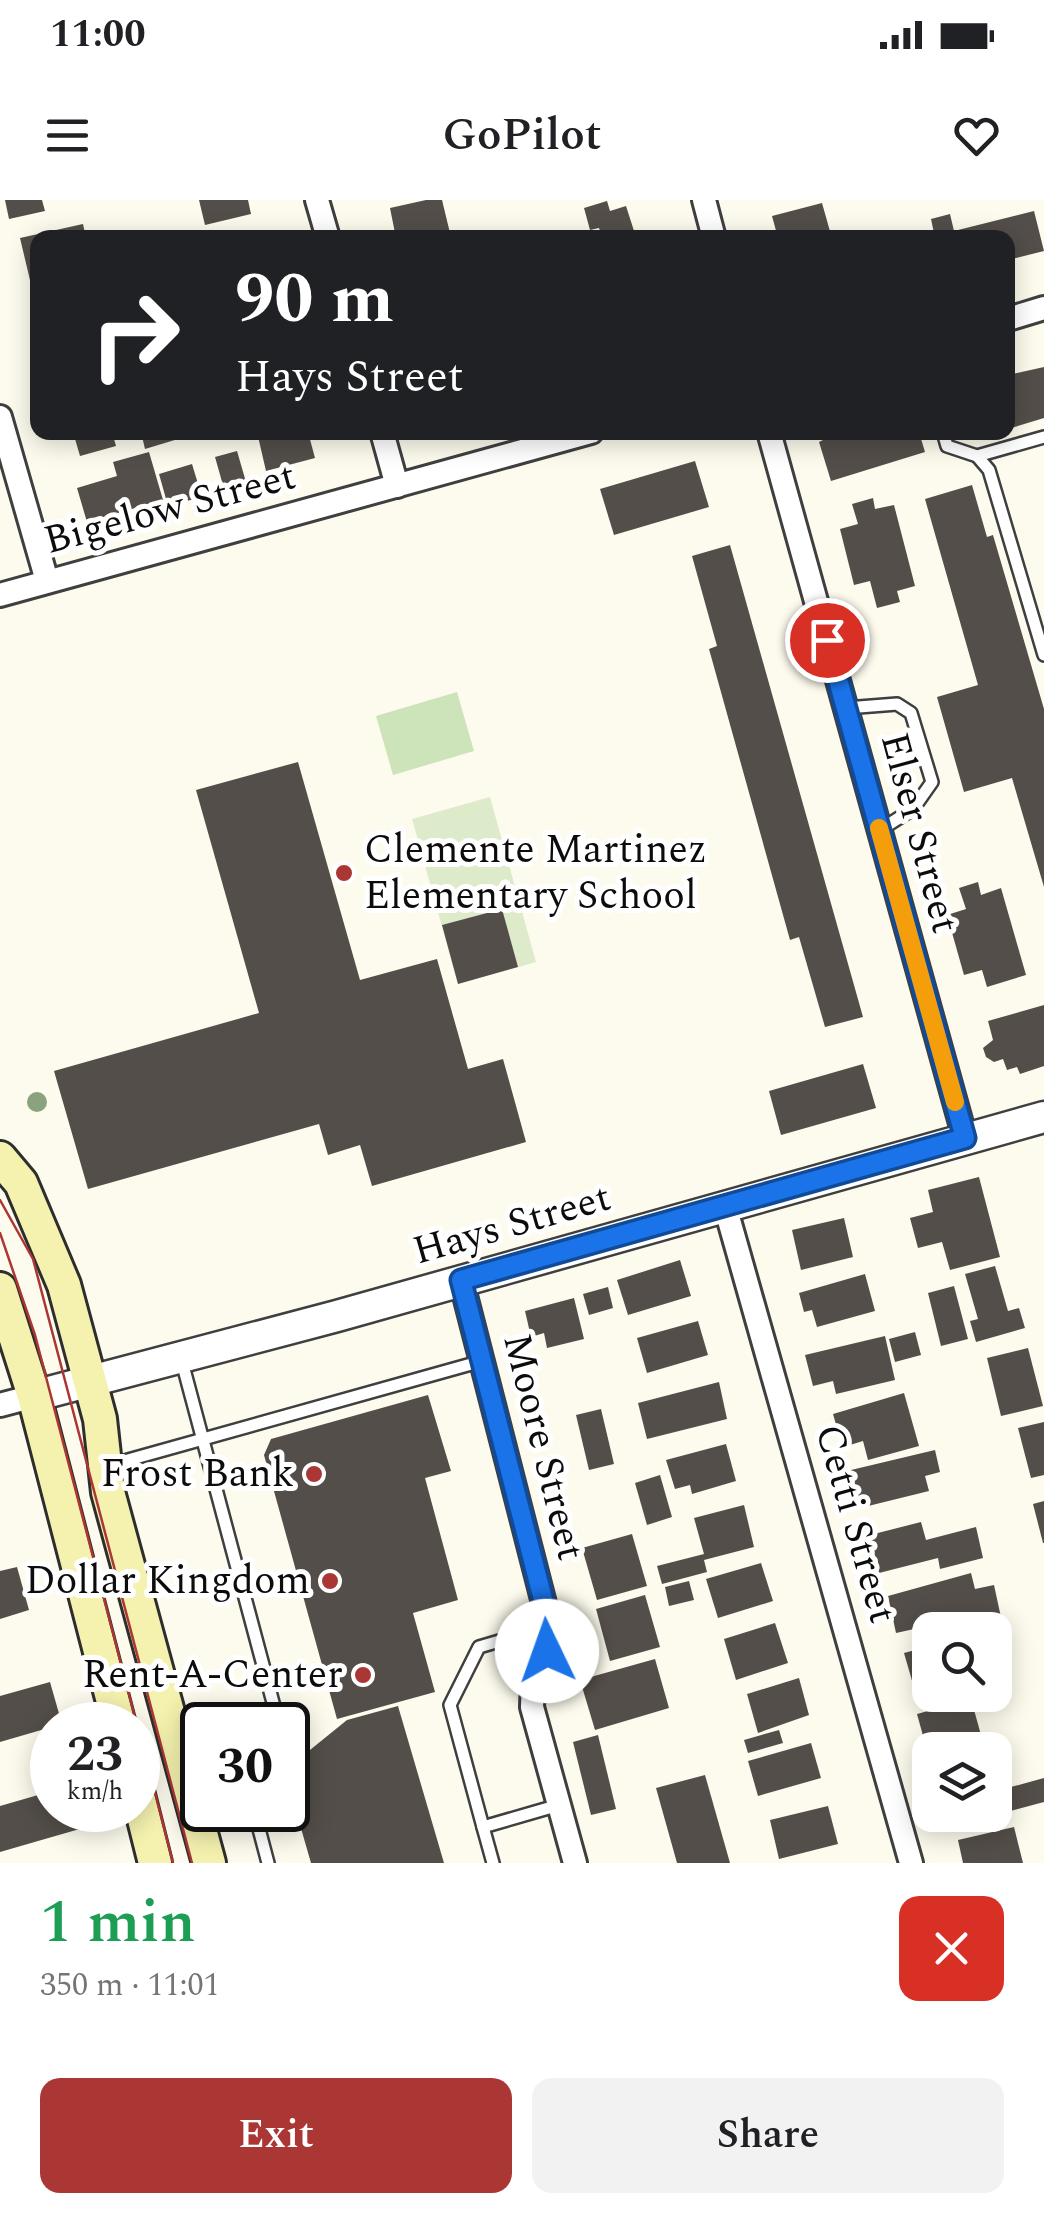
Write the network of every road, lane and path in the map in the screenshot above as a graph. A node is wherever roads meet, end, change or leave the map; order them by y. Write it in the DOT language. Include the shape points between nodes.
graph roads {
  1 [pos="317,200"];
  2 [pos="704,200"];
  3 [pos="326,230"];
  4 [pos="712,230"];
  5 [pos="1044,308"];
  6 [pos="1015,317"];
  7 [pos="0,417"];
  8 [pos="1044,437"];
  9 [pos="384,440"];
  10 [pos="561,440"];
  11 [pos="771,440"];
  12 [pos="945,440"];
  13 [pos="977,456"];
  14 [pos="397,486"];
  15 [pos="47,582"];
  16 [pos="0,595"];
  17 [pos="1044,655"];
  18 [pos="846,708"];
  19 [pos="880,830"];
  20 [pos="1042,1126"];
  21 [pos="965,1138"];
  22 [pos="0,1158"];
  23 [pos="726,1206"];
  24 [pos="461,1280"];
  25 [pos="0,1289"];
  26 [pos="181,1358"];
  27 [pos="482,1361"];
  28 [pos="90,1383"];
  29 [pos="34,1396"];
  30 [pos="0,1404"];
  31 [pos="202,1440"];
  32 [pos="105,1466"];
  33 [pos="547,1628"];
  34 [pos="113,1702"];
  35 [pos="273,1702"];
  36 [pos="180,1738"];
  37 [pos="559,1806"];
  38 [pos="483,1827"];
  39 [pos="147,1832"];
  40 [pos="203,1832"];
  41 [pos="260,1832"];
  42 [pos="155,1863"];
  43 [pos="209,1863"];
  44 [pos="268,1863"];
  45 [pos="492,1863"];
  46 [pos="575,1863"];
  47 [pos="911,1863"];
  1 -- 3 [label="street"];
  2 -- 4 [label="street"];
  5 -- 6 [label="street"];
  7 -- 15 [label="street"];
  8 -- 13 [label="lane"];
  9 -- 14 [label="street"];
  10 -- 14 [label="street, Bigelow Street"];
  11 -- 18 [label="street, Elser Street"];
  12 -- 13 [label="lane"];
  13 -- 17 [label="lane" via="988,470"];
  14 -- 15 [label="street, Bigelow Street"];
  15 -- 16 [label="street, Bigelow Street"];
  18 -- 19 [label="street, Elser Street"];
  18 -- 19 [label="lane" via="897,704 911,713 932,782 913,809"];
  19 -- 21 [label="street, Elser Street"];
  20 -- 21 [label="street, Hays Street"];
  21 -- 23 [label="street, Hays Street"];
  22 -- 28 [label="main road" via="21,1183 64,1286"];
  23 -- 24 [label="street, Hays Street"];
  23 -- 47 [label="street, Cetti Street"];
  24 -- 26 [label="street, Hays Street"];
  24 -- 27 [label="street, Moore Street"];
  25 -- 29 [label="main road"];
  26 -- 28 [label="street, Hays Street"];
  26 -- 31 [label="lane"];
  27 -- 31 [label="lane"];
  27 -- 33 [label="street, Moore Street"];
  28 -- 29 [label="street, Hays Street"];
  28 -- 32 [label="main road"];
  29 -- 30 [label="street, Hays Street"];
  29 -- 34 [label="main road"];
  31 -- 32 [label="lane"];
  31 -- 35 [label="lane"];
  32 -- 36 [label="main road"];
  33 -- 37 [label="street, Moore Street" via="532,1708"];
  33 -- 38 [label="lane" via="479,1647 450,1705"];
  37 -- 38 [label="lane"];
  37 -- 46 [label="street, Moore Street"];
  38 -- 45 [label="lane"];
  39 -- 42 [label="main road"];
  40 -- 43 [label="main road"];
  41 -- 44 [label="lane"];
}
